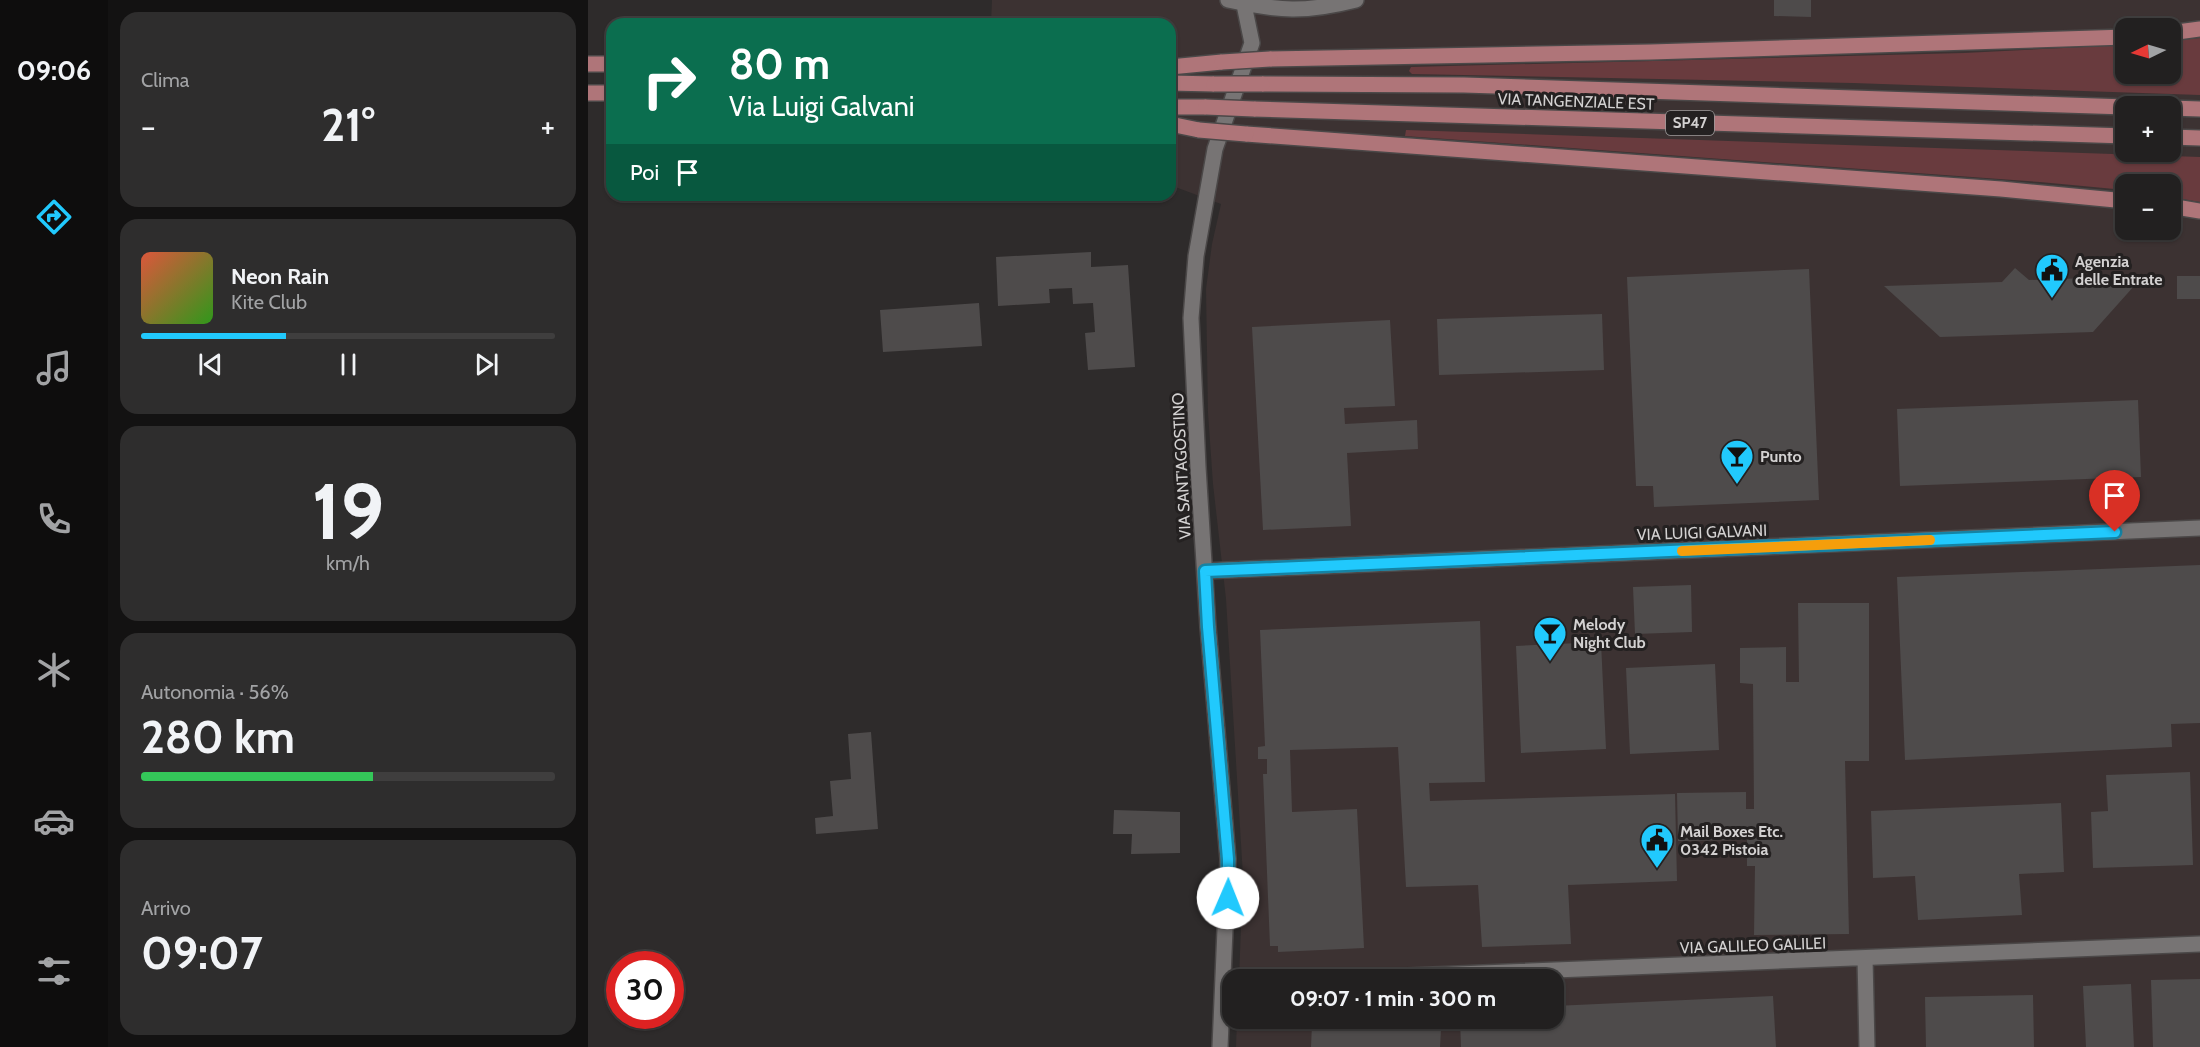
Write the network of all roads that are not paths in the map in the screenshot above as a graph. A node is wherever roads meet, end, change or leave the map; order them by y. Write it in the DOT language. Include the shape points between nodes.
graph roads {
  1 [pos="1228,0"];
  2 [pos="1356,0"];
  3 [pos="1244,2"];
  4 [pos="2200,29"];
  5 [pos="2181,32"];
  6 [pos="2115,37"];
  7 [pos="588,64"];
  8 [pos="606,64"];
  9 [pos="1176,66"];
  10 [pos="1176,83"];
  11 [pos="588,93"];
  12 [pos="606,93"];
  13 [pos="1176,107"];
  14 [pos="2115,107"];
  15 [pos="2181,108"];
  16 [pos="2200,109"];
  17 [pos="1176,125"];
  18 [pos="2115,136"];
  19 [pos="2181,137"];
  20 [pos="2200,138"];
  21 [pos="2115,200"];
  22 [pos="2181,208"];
  23 [pos="2200,211"];
  24 [pos="2200,528"];
  25 [pos="1205,571"];
  26 [pos="2200,944"];
  27 [pos="1865,958"];
  28 [pos="1228,969"];
  29 [pos="1564,970"];
  30 [pos="1222,1029"];
  31 [pos="1220,1047"];
  32 [pos="1867,1047"];
  1 -- 3 [label="street"];
  2 -- 3 [label="street" via="1307,10 1277,10"];
  3 -- 25 [label="street, VIA SANT'AGOSTINO" via="1252,43 1215,149 1192,291 1194,399"];
  4 -- 5 [label="main road"];
  6 -- 9 [label="main road, bridge" via="1663,52 1270,59"];
  7 -- 8 [label="main road"];
  10 -- 14 [label="main road, VIA TANGENZIALE EST / SP47, bridge" via="1476,86"];
  11 -- 12 [label="main road"];
  13 -- 18 [label="main road, VIA TANGENZIALE EST / SP47, bridge"];
  15 -- 16 [label="main road"];
  17 -- 21 [label="main road, bridge" via="1246,134"];
  19 -- 20 [label="main road"];
  22 -- 23 [label="main road"];
  24 -- 25 [label="street, VIA LUIGI GALVANI"];
  25 -- 28 [label="street, VIA SANT'AGOSTINO" via="1228,859"];
  26 -- 27 [label="street, VIA GALILEO GALILEI"];
  27 -- 29 [label="street, VIA GALILEO GALILEI"];
  27 -- 32 [label="street"];
  30 -- 31 [label="street, VIA SANT'AGOSTINO"];
}
